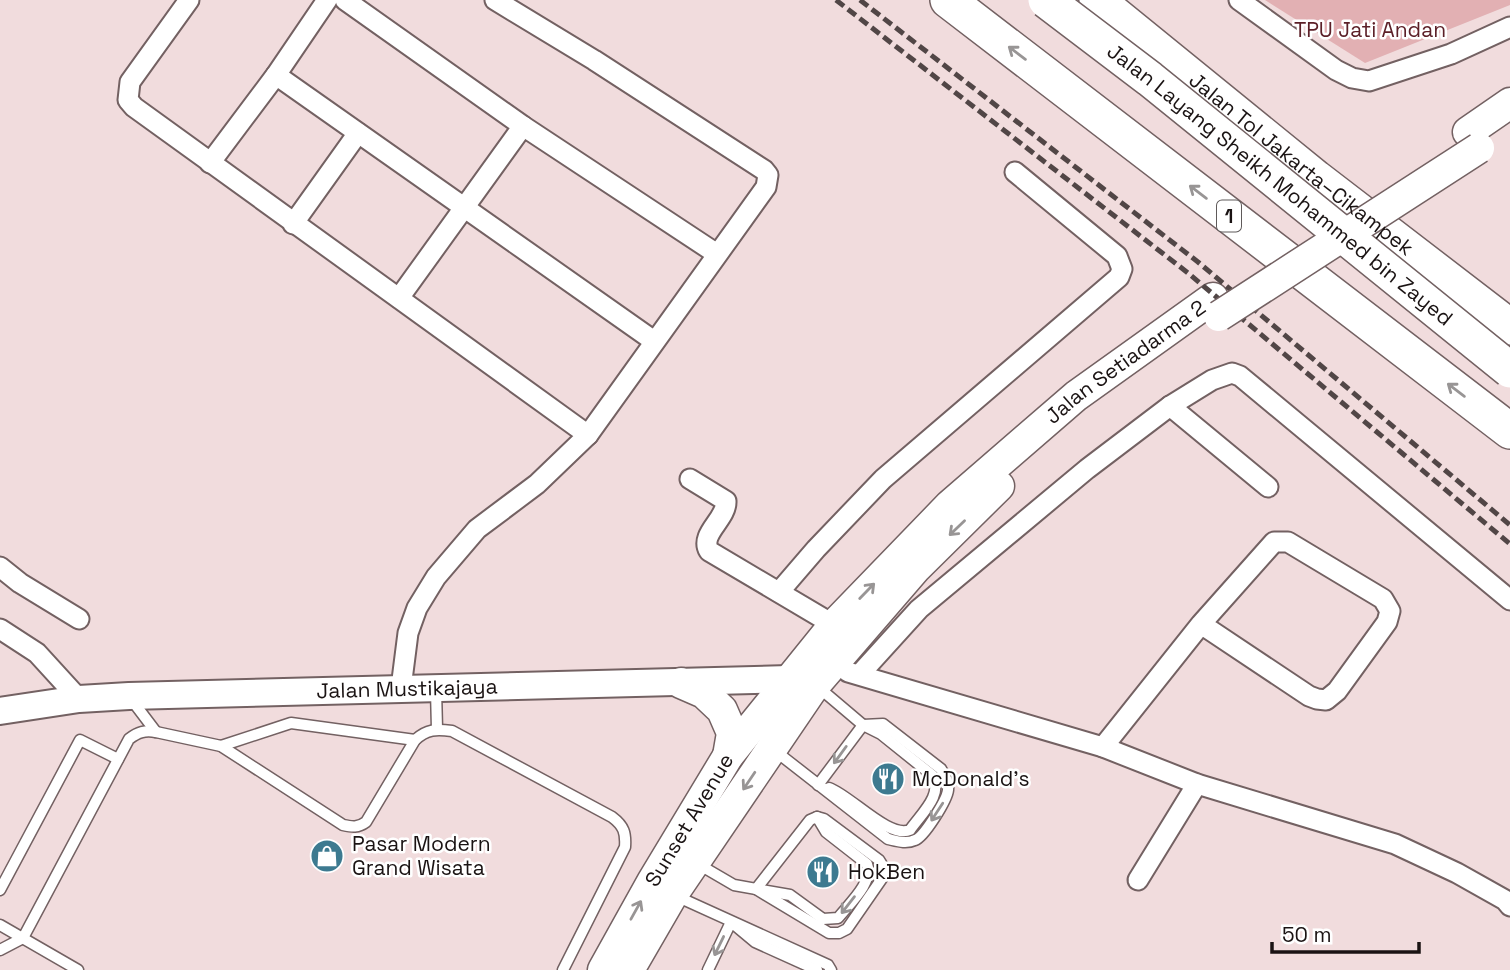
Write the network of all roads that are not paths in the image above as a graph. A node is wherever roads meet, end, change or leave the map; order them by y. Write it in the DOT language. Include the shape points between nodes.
graph roads {
  1 [pos="189,0"];
  2 [pos="327,0"];
  3 [pos="345,0"];
  4 [pos="948,0"];
  5 [pos="1046,0"];
  6 [pos="1082,0"];
  7 [pos="1097,0"];
  8 [pos="1239,0"];
  9 [pos="501,2"];
  10 [pos="1510,27"];
  11 [pos="276,75"];
  12 [pos="1510,103"];
  13 [pos="1510,126"];
  14 [pos="523,127"];
  15 [pos="358,133"];
  16 [pos="1474,140"];
  17 [pos="210,163"];
  18 [pos="1015,172"];
  19 [pos="465,207"];
  20 [pos="293,224"];
  21 [pos="717,254"];
  22 [pos="399,298"];
  23 [pos="1216,307"];
  24 [pos="1510,327"];
  25 [pos="654,341"];
  26 [pos="1510,343"];
  27 [pos="1510,370"];
  28 [pos="1170,406"];
  29 [pos="1510,431"];
  30 [pos="588,435"];
  31 [pos="690,479"];
  32 [pos="1268,487"];
  33 [pos="0,567"];
  34 [pos="779,592"];
  35 [pos="1510,600"];
  36 [pos="79,619"];
  37 [pos="1201,624"];
  38 [pos="834,625"];
  39 [pos="0,629"];
  40 [pos="809,673"];
  41 [pos="860,674"];
  42 [pos="681,683"];
  43 [pos="436,686"];
  44 [pos="401,688"];
  45 [pos="129,696"];
  46 [pos="79,699"];
  47 [pos="0,711"];
  48 [pos="863,725"];
  49 [pos="437,729"];
  50 [pos="156,732"];
  51 [pos="415,740"];
  52 [pos="221,746"];
  53 [pos="1103,747"];
  54 [pos="771,748"];
  55 [pos="728,756"];
  56 [pos="118,759"];
  57 [pos="1197,784"];
  58 [pos="818,785"];
  59 [pos="817,817"];
  60 [pos="695,862"];
  61 [pos="1138,880"];
  62 [pos="757,889"];
  63 [pos="0,890"];
  64 [pos="673,894"];
  65 [pos="1508,899"];
  66 [pos="731,922"];
  67 [pos="0,925"];
  68 [pos="23,937"];
  69 [pos="0,950"];
  70 [pos="627,969"];
  71 [pos="78,970"];
  72 [pos="563,970"];
  73 [pos="708,970"];
  74 [pos="817,970"];
  75 [pos="831,970"];
  1 -- 17 [label="street" via="130,82 128,100"];
  2 -- 11 [label="street"];
  3 -- 14 [label="street"];
  29 -- 4 [label="highway, 1, one-way"];
  5 -- 27 [label="highway, Jalan Layang Sheikh Mohammed bin Zayed, bridge"];
  6 -- 26 [label="highway, Jalan Layang Sheikh Mohammed bin Zayed"];
  7 -- 24 [label="highway, Jalan Tol Jakarta–Cikampek" via="1316,178"];
  8 -- 10 [label="street" via="1336,70 1369,81 1451,54"];
  9 -- 21 [label="street" via="764,170 766,187"];
  11 -- 15 [label="street"];
  11 -- 17 [label="street"];
  12 -- 16 [label="main road, Jalan Setiadarma 2"];
  13 -- 16 [label="main road, Jalan Setiadarma 2"];
  14 -- 19 [label="street"];
  14 -- 21 [label="street"];
  15 -- 19 [label="street"];
  15 -- 20 [label="street"];
  16 -- 23 [label="main road, Jalan Setiadarma 2, bridge"];
  17 -- 20 [label="street"];
  18 -- 34 [label="street" via="1117,256 1122,269 1119,277 883,479"];
  19 -- 22 [label="street"];
  19 -- 25 [label="street"];
  20 -- 22 [label="street"];
  21 -- 25 [label="street"];
  22 -- 30 [label="street"];
  38 -- 23 [label="main road, Jalan Setiadarma 2, one-way" via="950,505 1076,396"];
  23 -- 40 [label="main road, Jalan Setiadarma 2, one-way" via="1010,476"];
  25 -- 30 [label="street"];
  28 -- 32 [label="street"];
  28 -- 35 [label="street" via="1223,375 1240,376"];
  28 -- 41 [label="street" via="919,609"];
  30 -- 44 [label="street" via="537,484 477,529 436,577 408,633"];
  31 -- 34 [label="street" via="726,501 726,511 706,540 709,551"];
  33 -- 36 [label="street"];
  34 -- 38 [label="street"];
  37 -- 37 [label="street" via="1278,540 1304,550 1383,599 1390,611 1387,622 1326,700 1309,695"];
  37 -- 53 [label="street"];
  38 -- 40 [label="main road, Jalan Setiadarma 2"];
  39 -- 46 [label="street" via="37,653"];
  40 -- 41 [label="street"];
  40 -- 42 [label="main road, Jalan Mustikajaya"];
  40 -- 48 [label="lane"];
  40 -- 54 [label="main road, Sunset Avenue"];
  40 -- 55 [label="main road, Sunset Avenue"];
  41 -- 53 [label="street"];
  42 -- 43 [label="main road, Jalan Mustikajaya"];
  42 -- 55 [label="main road" via="704,693 722,710 732,733"];
  43 -- 44 [label="main road, Jalan Mustikajaya"];
  43 -- 49 [label="lane"];
  44 -- 45 [label="main road, Jalan Mustikajaya"];
  45 -- 46 [label="main road, Jalan Mustikajaya"];
  45 -- 50 [label="lane"];
  46 -- 47 [label="main road, Jalan Mustikajaya"];
  48 -- 58 [label="lane, one-way"];
  48 -- 58 [label="lane, one-way" via="883,724 942,769 948,790 920,837 901,842 888,839"];
  49 -- 51 [label="lane"];
  49 -- 72 [label="lane" via="452,731 622,825 625,848"];
  50 -- 52 [label="lane"];
  50 -- 56 [label="lane" via="136,734"];
  51 -- 52 [label="lane" via="291,723"];
  51 -- 52 [label="lane" via="360,827 343,825"];
  53 -- 57 [label="street"];
  54 -- 58 [label="lane"];
  54 -- 60 [label="main road, Sunset Avenue, one-way"];
  70 -- 55 [label="main road, Sunset Avenue, one-way" via="652,882"];
  56 -- 63 [label="lane" via="80,740"];
  56 -- 68 [label="lane"];
  57 -- 61 [label="street"];
  57 -- 65 [label="street" via="1395,844"];
  59 -- 62 [label="lane"];
  59 -- 62 [label="lane, one-way" via="826,832 869,870 868,879 838,918 823,919 790,895"];
  59 -- 62 [label="lane" via="884,868 883,877 847,929 830,933"];
  60 -- 62 [label="lane" via="734,885"];
  60 -- 64 [label="main road, Sunset Avenue"];
  64 -- 66 [label="lane"];
  64 -- 70 [label="main road, Sunset Avenue"];
  66 -- 73 [label="lane, one-way"];
  66 -- 74 [label="lane" via="755,942"];
  66 -- 75 [label="lane"];
  67 -- 68 [label="lane"];
  68 -- 69 [label="lane"];
  68 -- 71 [label="lane"];
}
